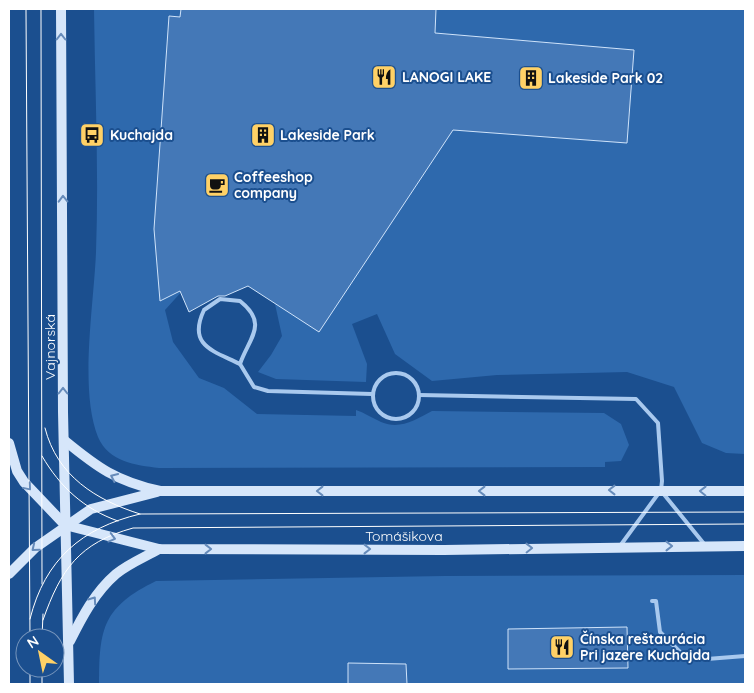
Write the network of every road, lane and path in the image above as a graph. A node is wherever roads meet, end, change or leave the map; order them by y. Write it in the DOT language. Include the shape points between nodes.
graph roads {
  1 [pos="61,9"];
  2 [pos="240,364"];
  3 [pos="372,394"];
  4 [pos="419,395"];
  5 [pos="64,440"];
  6 [pos="9,443"];
  7 [pos="661,490"];
  8 [pos="745,491"];
  9 [pos="160,492"];
  10 [pos="65,525"];
  11 [pos="620,546"];
  12 [pos="745,546"];
  13 [pos="707,547"];
  14 [pos="159,549"];
  15 [pos="9,574"];
  16 [pos="652,601"];
  17 [pos="69,642"];
  18 [pos="745,656"];
  19 [pos="69,684"];
  5 -- 1 [label="main road, Vajnorská, one-way"];
  2 -- 2 [label="lane" via="255,336 253,316 240,301 220,299 204,310 198,329 200,339 214,353"];
  2 -- 3 [label="lane" via="254,387 268,391"];
  3 -- 4 [label="lane" via="380,378 396,372 412,378"];
  3 -- 4 [label="lane" via="378,412 395,419 405,418 412,412 418,404"];
  4 -- 7 [label="lane" via="636,399 658,423"];
  9 -- 5 [label="main road, one-way" via="114,478"];
  5 -- 10 [label="main road, Vajnorská"];
  6 -- 10 [label="main road, one-way" via="17,471 24,482"];
  8 -- 7 [label="main road, one-way"];
  7 -- 9 [label="main road, one-way"];
  7 -- 11 [label="lane"];
  7 -- 13 [label="lane"];
  9 -- 10 [label="main road" via="91,509"];
  10 -- 14 [label="main road, Tomášikova, one-way"];
  10 -- 15 [label="main road, one-way" via="22,559"];
  10 -- 17 [label="main road, Vajnorská"];
  11 -- 13 [label="main road, Tomášikova, one-way"];
  14 -- 11 [label="main road, Tomášikova, one-way" via="444,550"];
  12 -- 13 [label="main road, Tomášikova"];
  17 -- 14 [label="main road, one-way" via="89,606 107,583 116,574"];
  16 -- 18 [label="lane" via="656,601 660,632 681,653 707,659"];
  17 -- 19 [label="main road, Vajnorská"];
}
